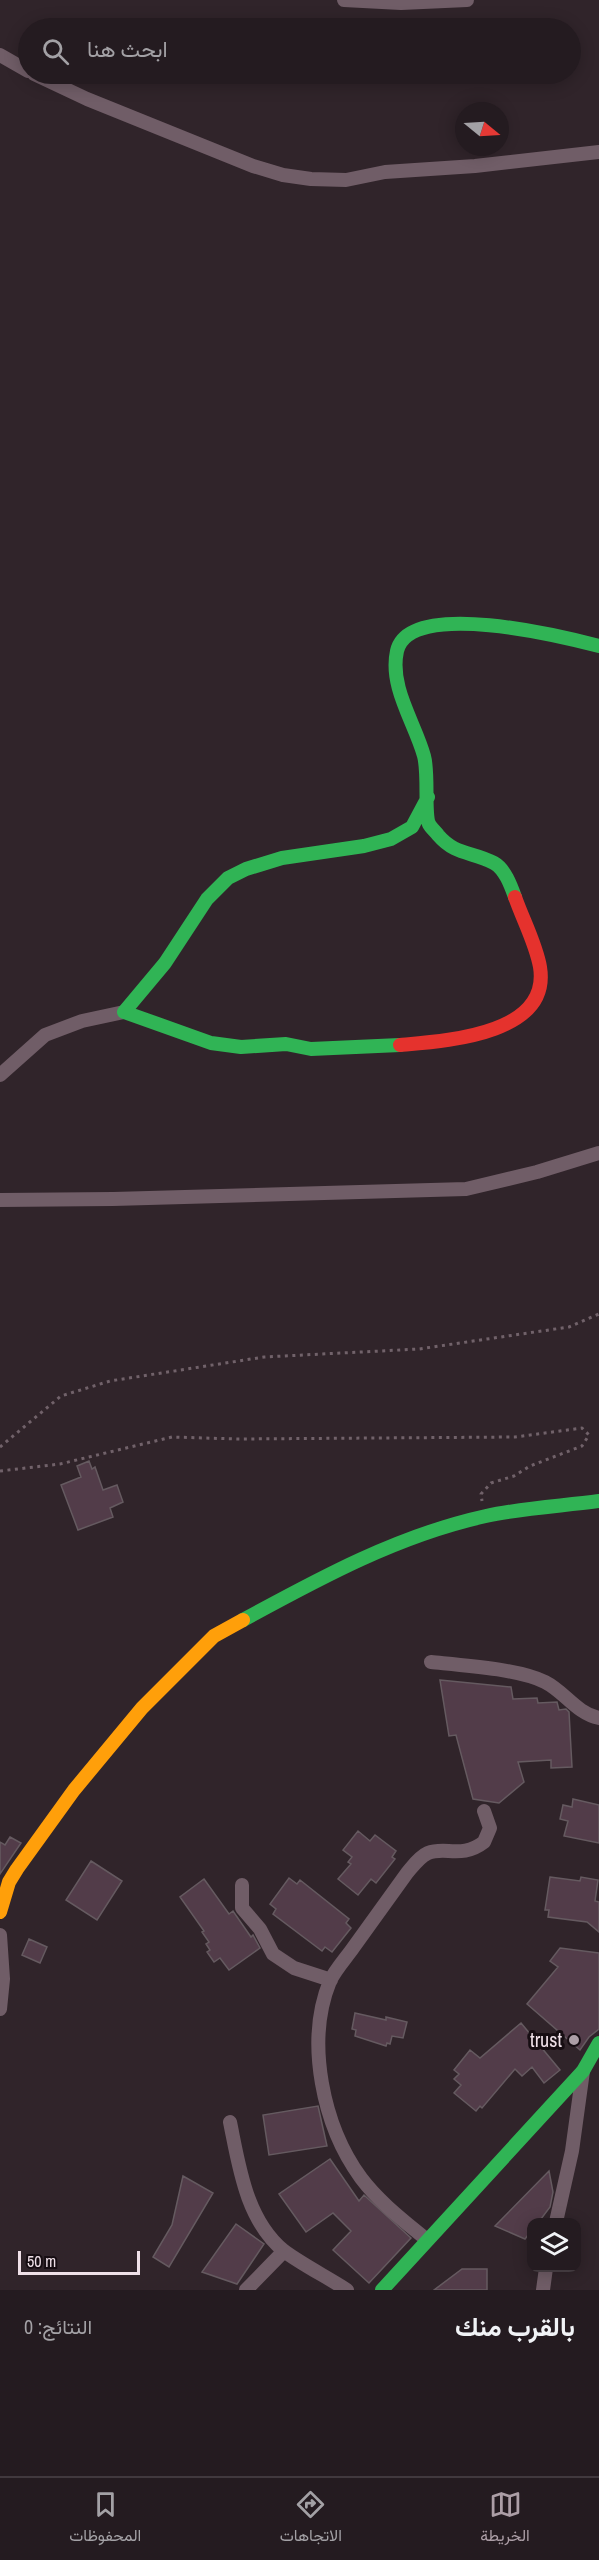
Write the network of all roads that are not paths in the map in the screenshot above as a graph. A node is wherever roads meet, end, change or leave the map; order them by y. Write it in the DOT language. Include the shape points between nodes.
graph roads {
  1 [pos="344,0"];
  2 [pos="467,0"];
  3 [pos="0,55"];
  4 [pos="18,65"];
  5 [pos="55,84"];
  6 [pos="599,152"];
  7 [pos="599,646"];
  8 [pos="428,797"];
  9 [pos="124,1012"];
  10 [pos="0,1075"];
  11 [pos="599,1153"];
  12 [pos="0,1200"];
  13 [pos="599,1501"];
  14 [pos="431,1662"];
  15 [pos="599,1718"];
  16 [pos="484,1812"];
  17 [pos="242,1885"];
  18 [pos="0,1912"];
  19 [pos="0,1935"];
  20 [pos="331,1980"];
  21 [pos="0,2009"];
  22 [pos="599,2043"];
  23 [pos="590,2064"];
  24 [pos="230,2122"];
  25 [pos="557,2218"];
  26 [pos="428,2240"];
  27 [pos="284,2251"];
  28 [pos="545,2272"];
  29 [pos="384,2289"];
  30 [pos="246,2290"];
  31 [pos="347,2290"];
  32 [pos="543,2290"];
  1 -- 2 [label="street"];
  3 -- 4 [label="street"];
  5 -- 6 [label="street" via="253,166 311,179 346,180 385,172"];
  7 -- 8 [label="street" via="546,633 458,623 428,627 401,642 396,673 424,756"];
  8 -- 9 [label="street" via="418,820 404,833 374,843 284,857 227,878"];
  8 -- 9 [label="street" via="429,824 449,847 496,864 510,882 540,968 539,988 529,1007 514,1020 455,1040 311,1049 286,1044 225,1046"];
  9 -- 10 [label="street" via="82,1021 45,1035"];
  11 -- 12 [label="street" via="466,1189"];
  13 -- 18 [label="street" via="486,1516 398,1542 307,1585 214,1636 142,1708 74,1790 9,1882"];
  14 -- 15 [label="street" via="543,1681 576,1707"];
  16 -- 20 [label="street" via="490,1828 484,1842 465,1851 431,1852 418,1860"];
  17 -- 20 [label="street" via="242,1908 260,1929 273,1954 294,1968"];
  19 -- 21 [label="street"];
  20 -- 26 [label="street" via="318,2026 317,2045 335,2129 344,2151 374,2193"];
  22 -- 23 [label="street"];
  23 -- 25 [label="street"];
  23 -- 26 [label="street"];
  24 -- 27 [label="street" via="250,2202"];
  26 -- 29 [label="street"];
  27 -- 30 [label="street"];
  27 -- 31 [label="street"];
  28 -- 32 [label="street"];
}
